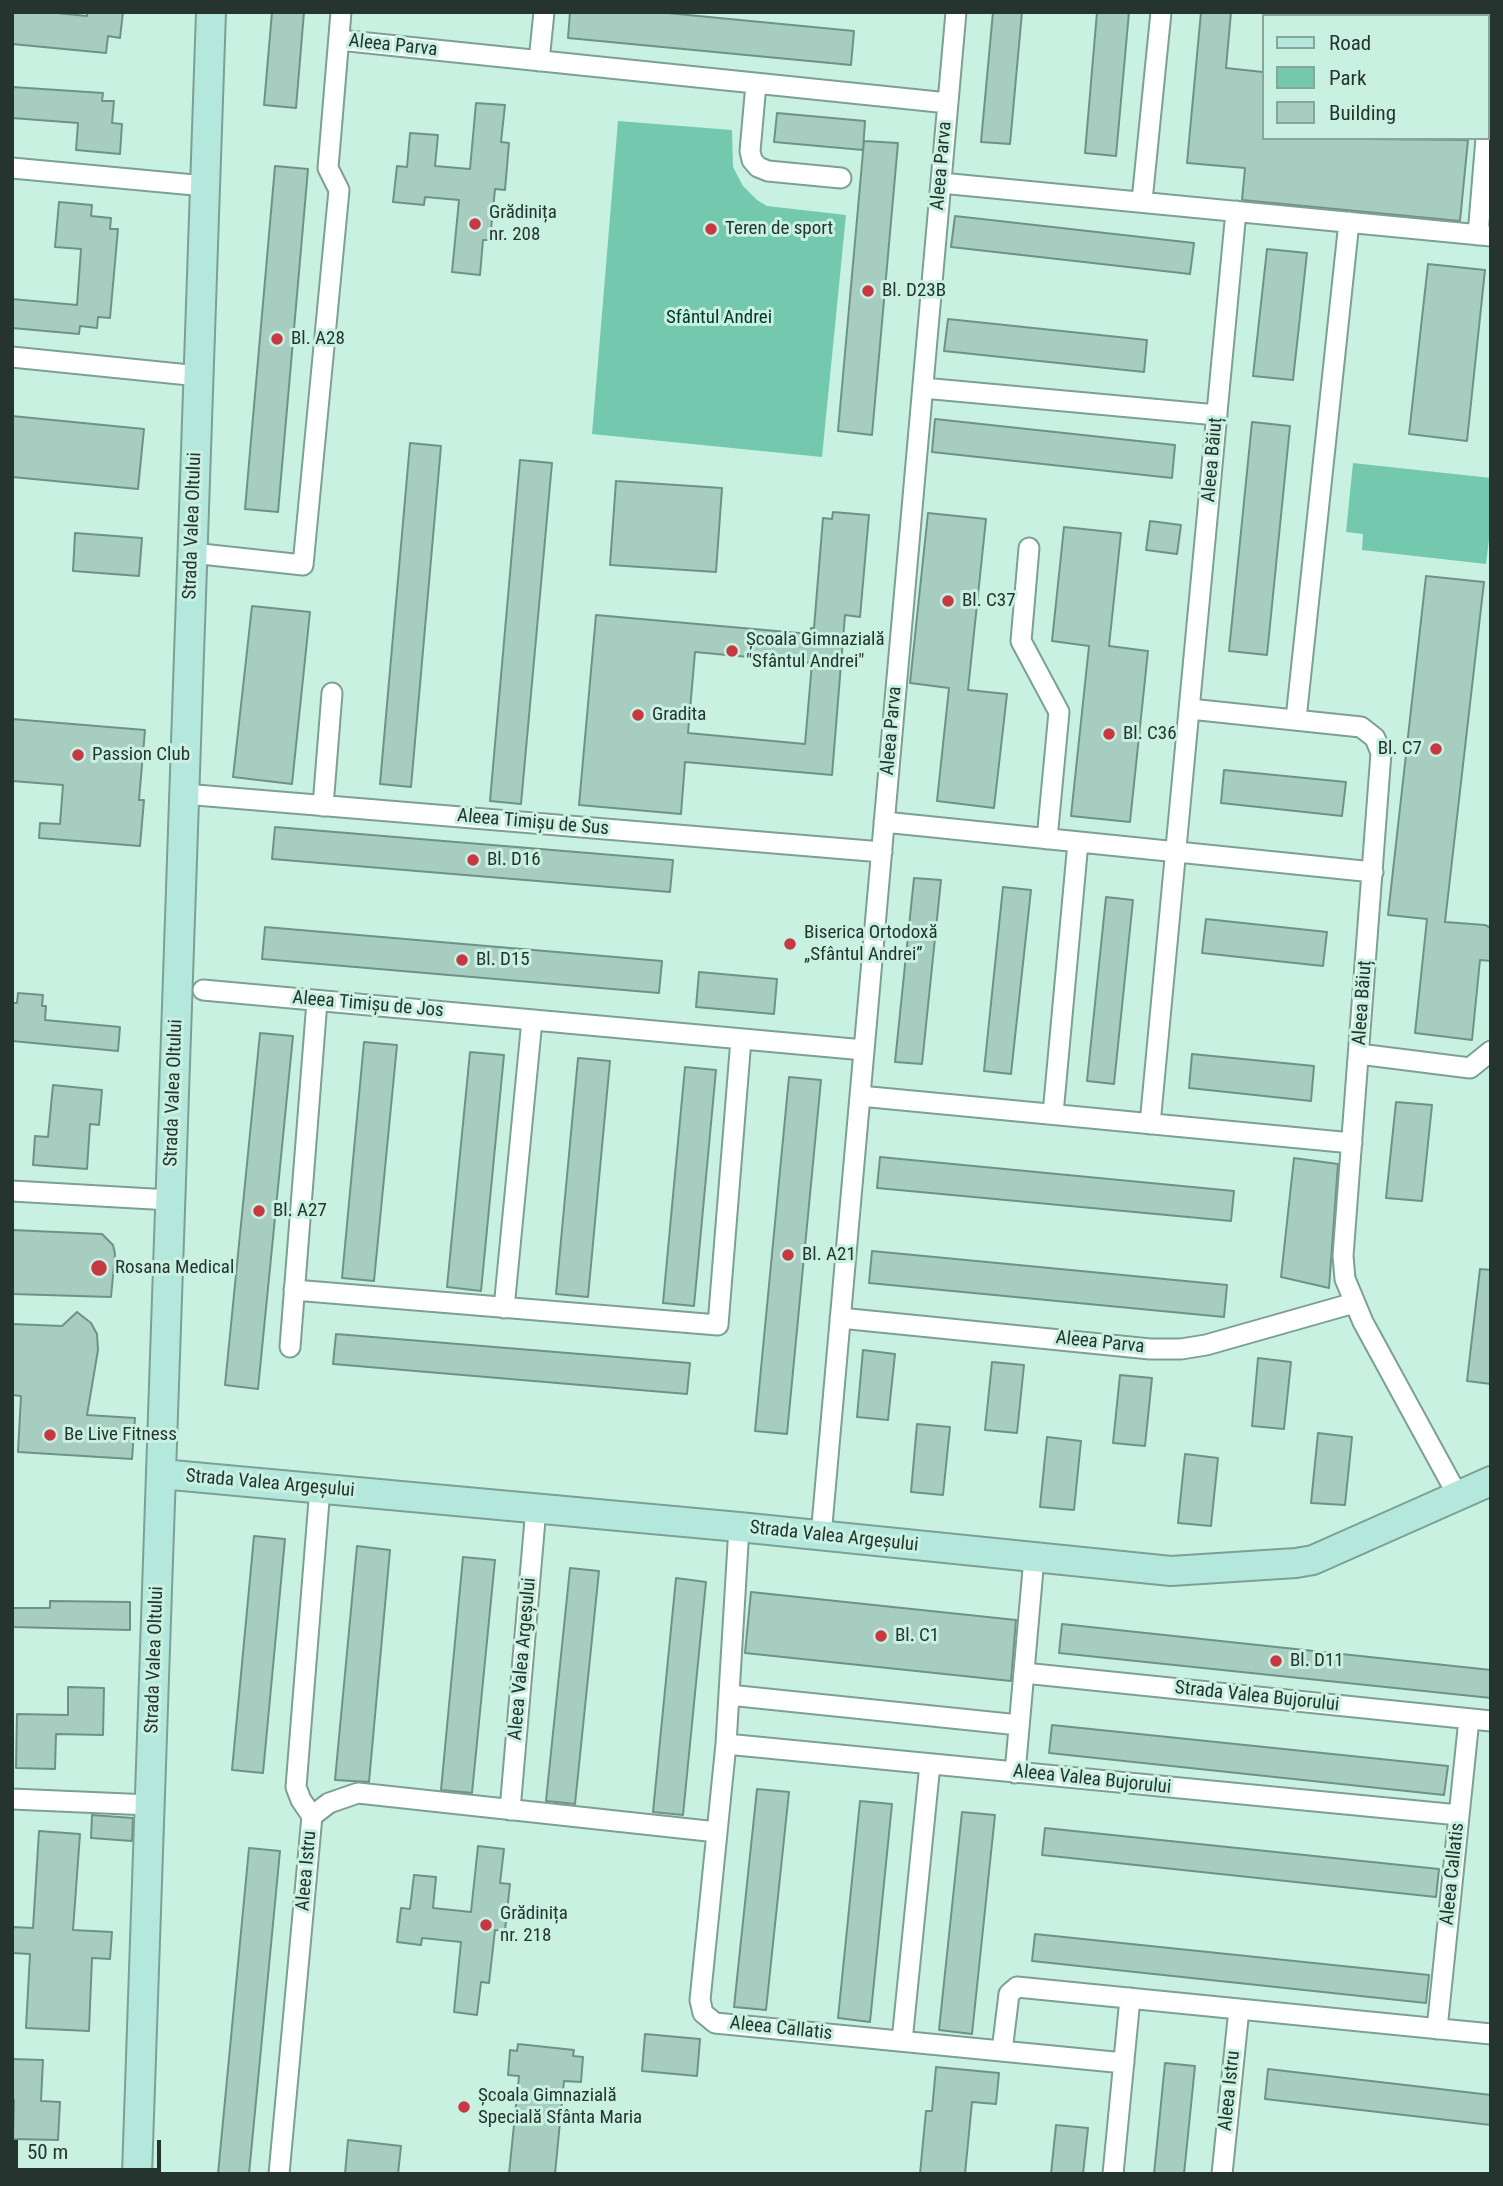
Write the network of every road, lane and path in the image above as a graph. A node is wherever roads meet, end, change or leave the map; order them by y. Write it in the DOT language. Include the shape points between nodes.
graph roads {
  1 [pos="211,12"];
  2 [pos="341,12"];
  3 [pos="544,12"];
  4 [pos="956,12"];
  5 [pos="1161,12"];
  6 [pos="339,40"];
  7 [pos="539,61"];
  8 [pos="1491,68"];
  9 [pos="755,84"];
  10 [pos="1489,92"];
  11 [pos="948,103"];
  12 [pos="1486,140"];
  13 [pos="12,168"];
  14 [pos="841,178"];
  15 [pos="941,183"];
  16 [pos="205,186"];
  17 [pos="1142,201"];
  18 [pos="1236,211"];
  19 [pos="1349,222"];
  20 [pos="1485,236"];
  21 [pos="12,357"];
  22 [pos="199,376"];
  23 [pos="923,388"];
  24 [pos="1217,415"];
  25 [pos="1028,548"];
  26 [pos="192,553"];
  27 [pos="332,693"];
  28 [pos="1190,709"];
  29 [pos="1296,719"];
  30 [pos="184,794"];
  31 [pos="323,806"];
  32 [pos="884,822"];
  33 [pos="1047,839"];
  34 [pos="1079,842"];
  35 [pos="881,852"];
  36 [pos="1177,853"];
  37 [pos="1373,872"];
  38 [pos="203,990"];
  39 [pos="317,1000"];
  40 [pos="532,1020"];
  41 [pos="741,1039"];
  42 [pos="864,1050"];
  43 [pos="1491,1051"];
  44 [pos="1359,1054"];
  45 [pos="860,1096"];
  46 [pos="1053,1114"];
  47 [pos="1150,1124"];
  48 [pos="1352,1143"];
  49 [pos="12,1191"];
  50 [pos="170,1200"];
  51 [pos="294,1290"];
  52 [pos="1354,1303"];
  53 [pos="504,1308"];
  54 [pos="840,1318"];
  55 [pos="290,1347"];
  56 [pos="161,1474"];
  57 [pos="1491,1480"];
  58 [pos="320,1488"];
  59 [pos="1458,1496"];
  60 [pos="536,1508"];
  61 [pos="739,1527"];
  62 [pos="821,1536"];
  63 [pos="1034,1558"];
  64 [pos="1024,1673"];
  65 [pos="729,1695"];
  66 [pos="1469,1719"];
  67 [pos="1491,1721"];
  68 [pos="1019,1725"];
  69 [pos="726,1744"];
  70 [pos="930,1764"];
  71 [pos="1014,1773"];
  72 [pos="12,1799"];
  73 [pos="150,1805"];
  74 [pos="510,1810"];
  75 [pos="1459,1815"];
  76 [pos="312,1816"];
  77 [pos="717,1832"];
  78 [pos="1130,1998"];
  79 [pos="1239,2009"];
  80 [pos="1437,2029"];
  81 [pos="1491,2034"];
  82 [pos="902,2041"];
  83 [pos="1002,2051"];
  84 [pos="1124,2063"];
  85 [pos="137,2174"];
  86 [pos="279,2174"];
  87 [pos="1113,2174"];
  88 [pos="1222,2174"];
  1 -- 16 [label="main road, Strada Valea Oltului"];
  2 -- 6 [label="street, Aleea Parva"];
  3 -- 7 [label="street"];
  4 -- 11 [label="street, Aleea Parva"];
  5 -- 17 [label="street"];
  6 -- 7 [label="street, Aleea Parva"];
  6 -- 26 [label="street, Aleea Parva" via="328,168 339,190 303,565"];
  7 -- 9 [label="street, Aleea Parva"];
  8 -- 10 [label="street"];
  9 -- 11 [label="street, Aleea Parva"];
  9 -- 14 [label="street" via="750,150 758,167"];
  11 -- 15 [label="street, Aleea Parva"];
  12 -- 20 [label="street"];
  13 -- 16 [label="street"];
  15 -- 17 [label="street"];
  15 -- 23 [label="street, Aleea Parva"];
  16 -- 22 [label="main road, Strada Valea Oltului"];
  17 -- 18 [label="street"];
  18 -- 19 [label="street"];
  18 -- 24 [label="street, Aleea Băiuț"];
  19 -- 20 [label="street"];
  19 -- 29 [label="street"];
  21 -- 22 [label="street"];
  22 -- 26 [label="main road, Strada Valea Oltului"];
  23 -- 24 [label="street"];
  23 -- 32 [label="street, Aleea Parva"];
  24 -- 28 [label="street, Aleea Băiuț"];
  25 -- 33 [label="street" via="1021,641 1059,712"];
  26 -- 30 [label="main road, Strada Valea Oltului"];
  27 -- 31 [label="street"];
  28 -- 29 [label="street, Aleea Băiuț"];
  28 -- 36 [label="street, Aleea Băiuț"];
  29 -- 37 [label="street, Aleea Băiuț" via="1361,727 1375,738 1381,753"];
  30 -- 31 [label="street, Aleea Timișu de Sus"];
  30 -- 50 [label="main road, Strada Valea Oltului"];
  31 -- 35 [label="street, Aleea Timișu de Sus"];
  32 -- 33 [label="street"];
  32 -- 35 [label="street, Aleea Parva"];
  33 -- 34 [label="street"];
  34 -- 36 [label="street"];
  34 -- 46 [label="street"];
  35 -- 42 [label="street, Aleea Parva"];
  36 -- 37 [label="street"];
  36 -- 47 [label="street, Aleea Băiuț"];
  37 -- 44 [label="street, Aleea Băiuț"];
  38 -- 39 [label="street, Aleea Timișu de Jos"];
  39 -- 40 [label="street, Aleea Timișu de Jos"];
  39 -- 51 [label="street"];
  40 -- 41 [label="street, Aleea Timișu de Jos"];
  40 -- 53 [label="street"];
  41 -- 42 [label="street, Aleea Timișu de Jos"];
  41 -- 53 [label="street" via="718,1325"];
  42 -- 45 [label="street, Aleea Parva"];
  43 -- 44 [label="street" via="1470,1068"];
  44 -- 48 [label="street, Aleea Băiuț"];
  45 -- 46 [label="street"];
  45 -- 54 [label="street, Aleea Parva"];
  46 -- 47 [label="street"];
  47 -- 48 [label="street"];
  48 -- 52 [label="street, Aleea Băiuț" via="1343,1256"];
  49 -- 50 [label="street"];
  50 -- 56 [label="main road, Strada Valea Oltului"];
  51 -- 53 [label="street"];
  51 -- 55 [label="street"];
  52 -- 54 [label="street, Aleea Parva" via="1181,1349"];
  52 -- 59 [label="street, Aleea Băiuț"];
  54 -- 62 [label="street, Aleea Parva"];
  56 -- 58 [label="main road, Strada Valea Argeșului"];
  56 -- 73 [label="main road, Strada Valea Oltului"];
  57 -- 59 [label="main road, Strada Valea Argeșului"];
  58 -- 60 [label="main road, Strada Valea Argeșului"];
  58 -- 76 [label="street, Aleea Istru" via="296,1787"];
  59 -- 63 [label="main road, Strada Valea Argeșului" via="1329,1554 1296,1563 1171,1571"];
  60 -- 61 [label="main road, Strada Valea Argeșului"];
  60 -- 74 [label="street, Aleea Valea Argeșului"];
  61 -- 62 [label="main road, Strada Valea Argeșului"];
  61 -- 65 [label="street, Aleea Callatis"];
  62 -- 63 [label="main road, Strada Valea Argeșului"];
  63 -- 64 [label="street"];
  64 -- 66 [label="street, Strada Valea Bujorului"];
  64 -- 68 [label="street"];
  65 -- 68 [label="street"];
  65 -- 69 [label="street, Aleea Callatis"];
  66 -- 67 [label="street, Strada Valea Bujorului"];
  66 -- 75 [label="street, Aleea Callatis"];
  68 -- 71 [label="street"];
  69 -- 70 [label="street, Aleea Valea Bujorului"];
  69 -- 77 [label="street, Aleea Callatis"];
  70 -- 71 [label="street, Aleea Valea Bujorului"];
  70 -- 82 [label="street"];
  71 -- 75 [label="street, Aleea Valea Bujorului"];
  72 -- 73 [label="street"];
  73 -- 85 [label="main road, Strada Valea Oltului"];
  74 -- 76 [label="street" via="358,1793 329,1803"];
  74 -- 77 [label="street"];
  75 -- 80 [label="street, Aleea Callatis"];
  76 -- 86 [label="street, Aleea Istru"];
  77 -- 82 [label="street, Aleea Callatis" via="700,2000 703,2013 715,2023"];
  78 -- 79 [label="street"];
  78 -- 83 [label="street" via="1017,1987 1009,1994"];
  78 -- 84 [label="street"];
  79 -- 80 [label="street"];
  79 -- 88 [label="street, Aleea Istru"];
  80 -- 81 [label="street"];
  82 -- 83 [label="street, Aleea Callatis"];
  83 -- 84 [label="street, Aleea Callatis"];
  84 -- 87 [label="street"];
}
